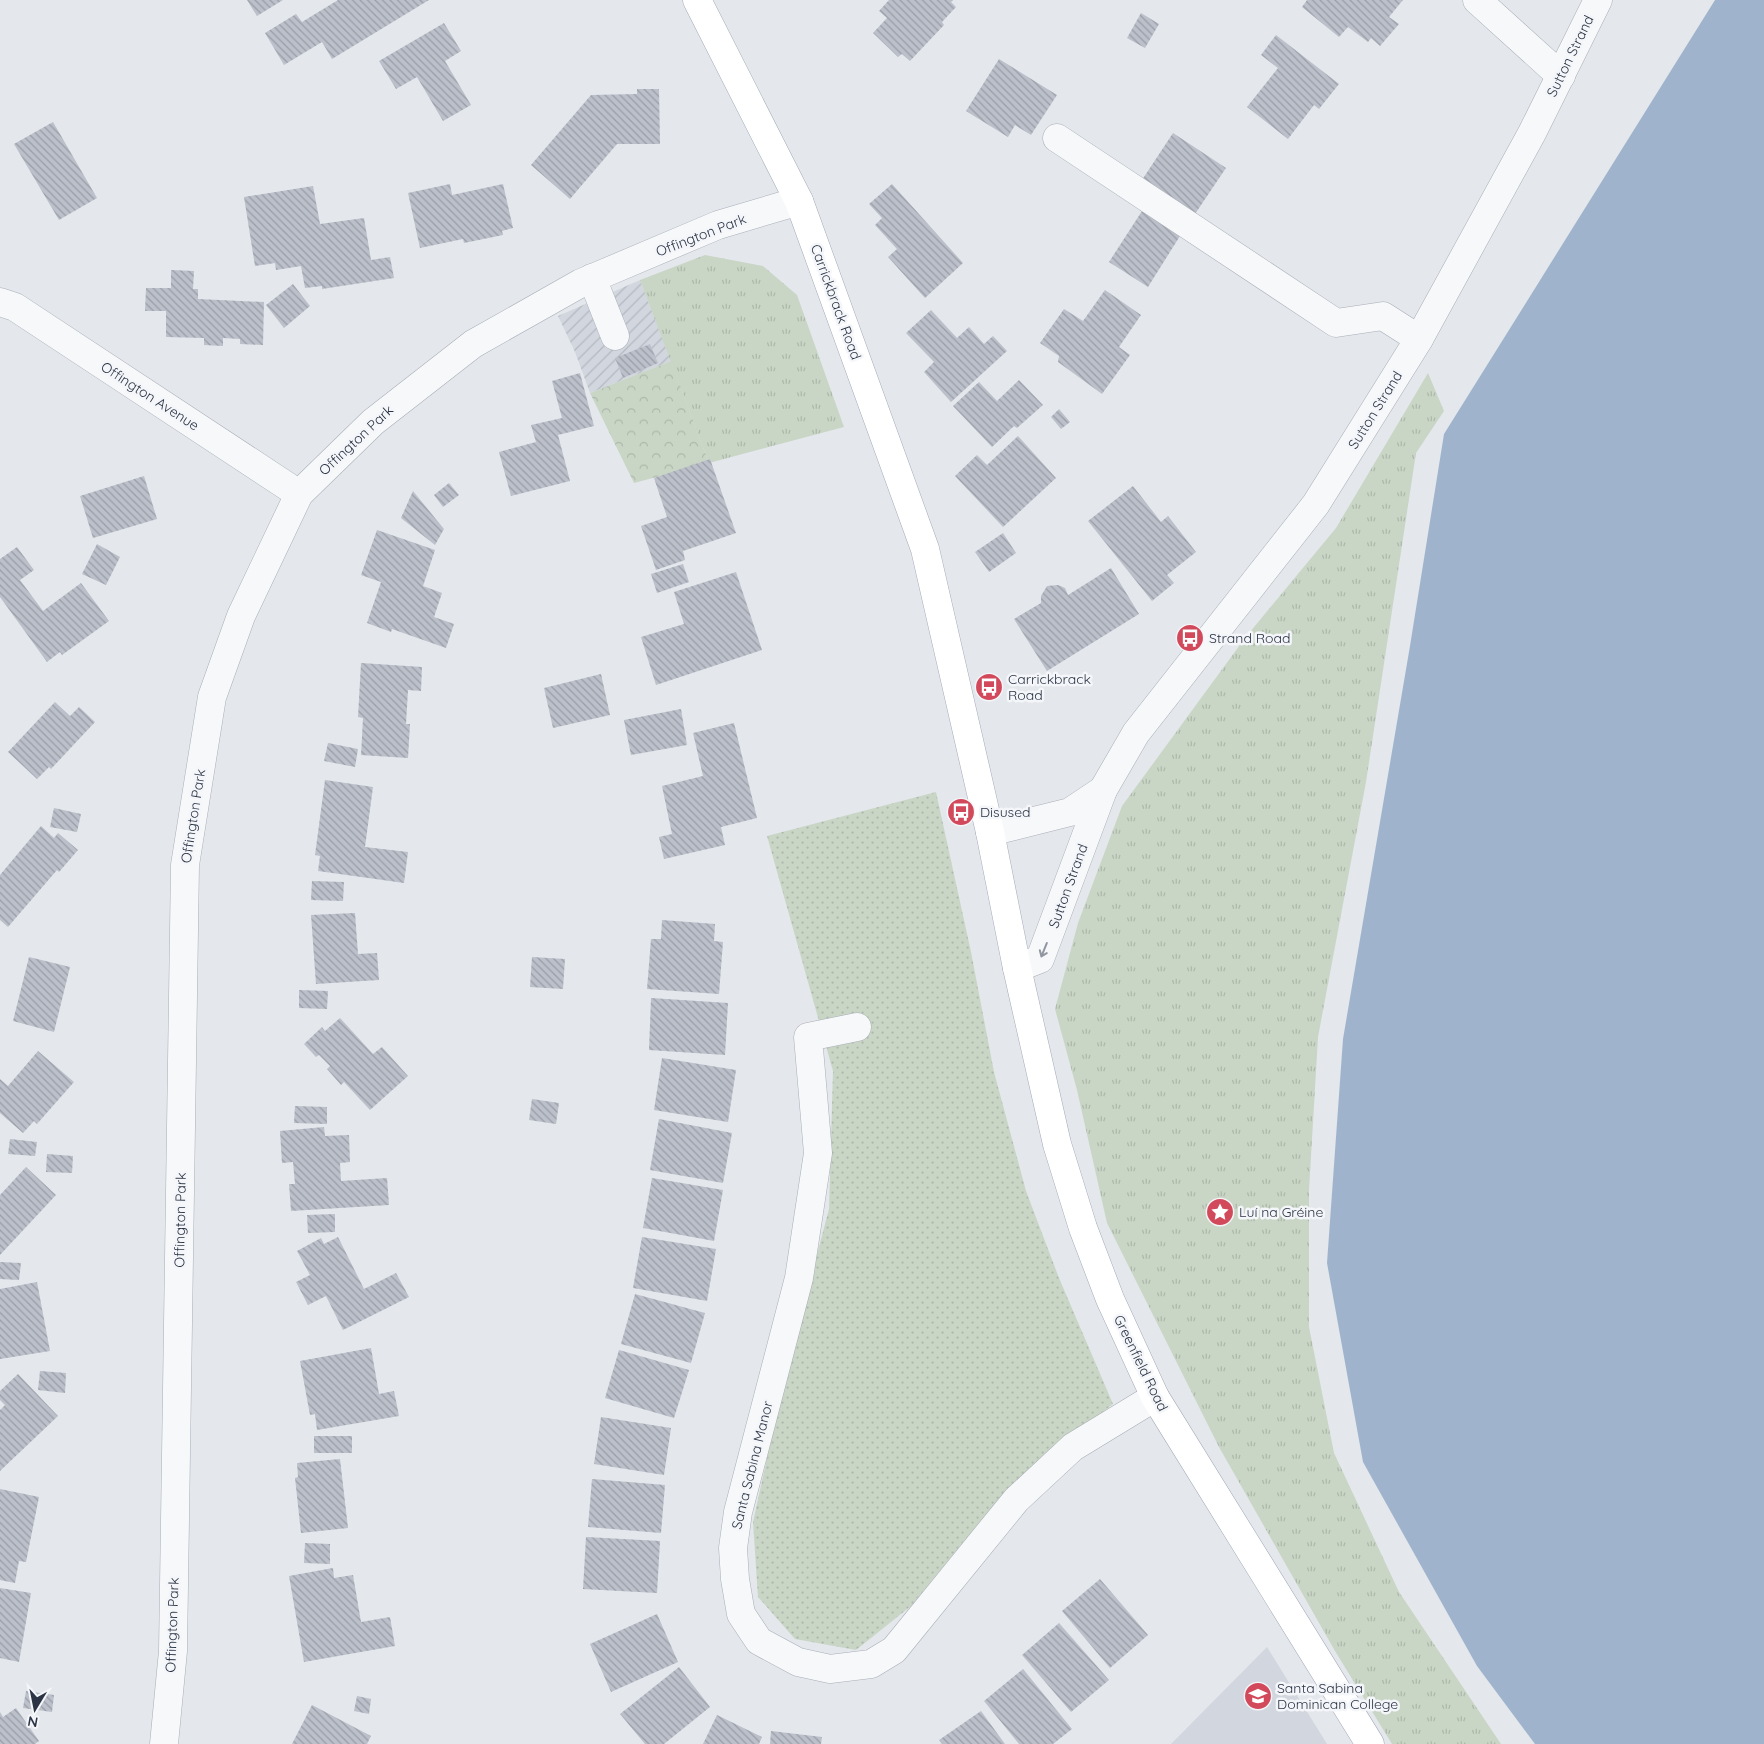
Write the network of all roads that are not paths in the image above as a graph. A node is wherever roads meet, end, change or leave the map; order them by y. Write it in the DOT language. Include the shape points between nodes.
graph roads {
  1 [pos="696,0"];
  2 [pos="1477,0"];
  3 [pos="1598,0"];
  4 [pos="1561,76"];
  5 [pos="1057,138"];
  6 [pos="799,201"];
  7 [pos="592,278"];
  8 [pos="0,302"];
  9 [pos="615,336"];
  10 [pos="1419,340"];
  11 [pos="299,494"];
  12 [pos="1103,790"];
  13 [pos="990,832"];
  14 [pos="1017,968"];
  15 [pos="857,1027"];
  16 [pos="1155,1397"];
  17 [pos="164,1744"];
  18 [pos="1370,1744"];
  1 -- 6 [label="main road, Carrickbrack Road"];
  2 -- 4 [label="street"];
  3 -- 4 [label="street, Sutton Strand"];
  4 -- 10 [label="street, Sutton Strand"];
  5 -- 10 [label="street" via="1336,323 1383,316"];
  6 -- 7 [label="street, Offington Park" via="718,225"];
  6 -- 13 [label="main road, Carrickbrack Road" via="925,548"];
  7 -- 9 [label="street"];
  7 -- 11 [label="street, Offington Park" via="473,344 373,422"];
  8 -- 11 [label="street, Offington Avenue" via="15,307"];
  10 -- 12 [label="street, Sutton Strand" via="1316,504 1136,733"];
  11 -- 17 [label="street, Offington Park" via="241,616 212,697 185,865 173,1651"];
  12 -- 13 [label="street, Sutton Strand" via="1070,812"];
  12 -- 14 [label="street, Sutton Strand, one-way" via="1040,959"];
  13 -- 14 [label="main road, Carrickbrack Road"];
  14 -- 16 [label="main road, Greenfield Road" via="1057,1144 1083,1228 1110,1299"];
  15 -- 16 [label="street, Santa Sabina Manor" via="808,1037 818,1152 799,1278 738,1512 733,1548 742,1614 759,1641 798,1662 830,1669 871,1664 894,1650 1016,1500 1073,1447"];
  16 -- 18 [label="main road, Greenfield Road"];
}
